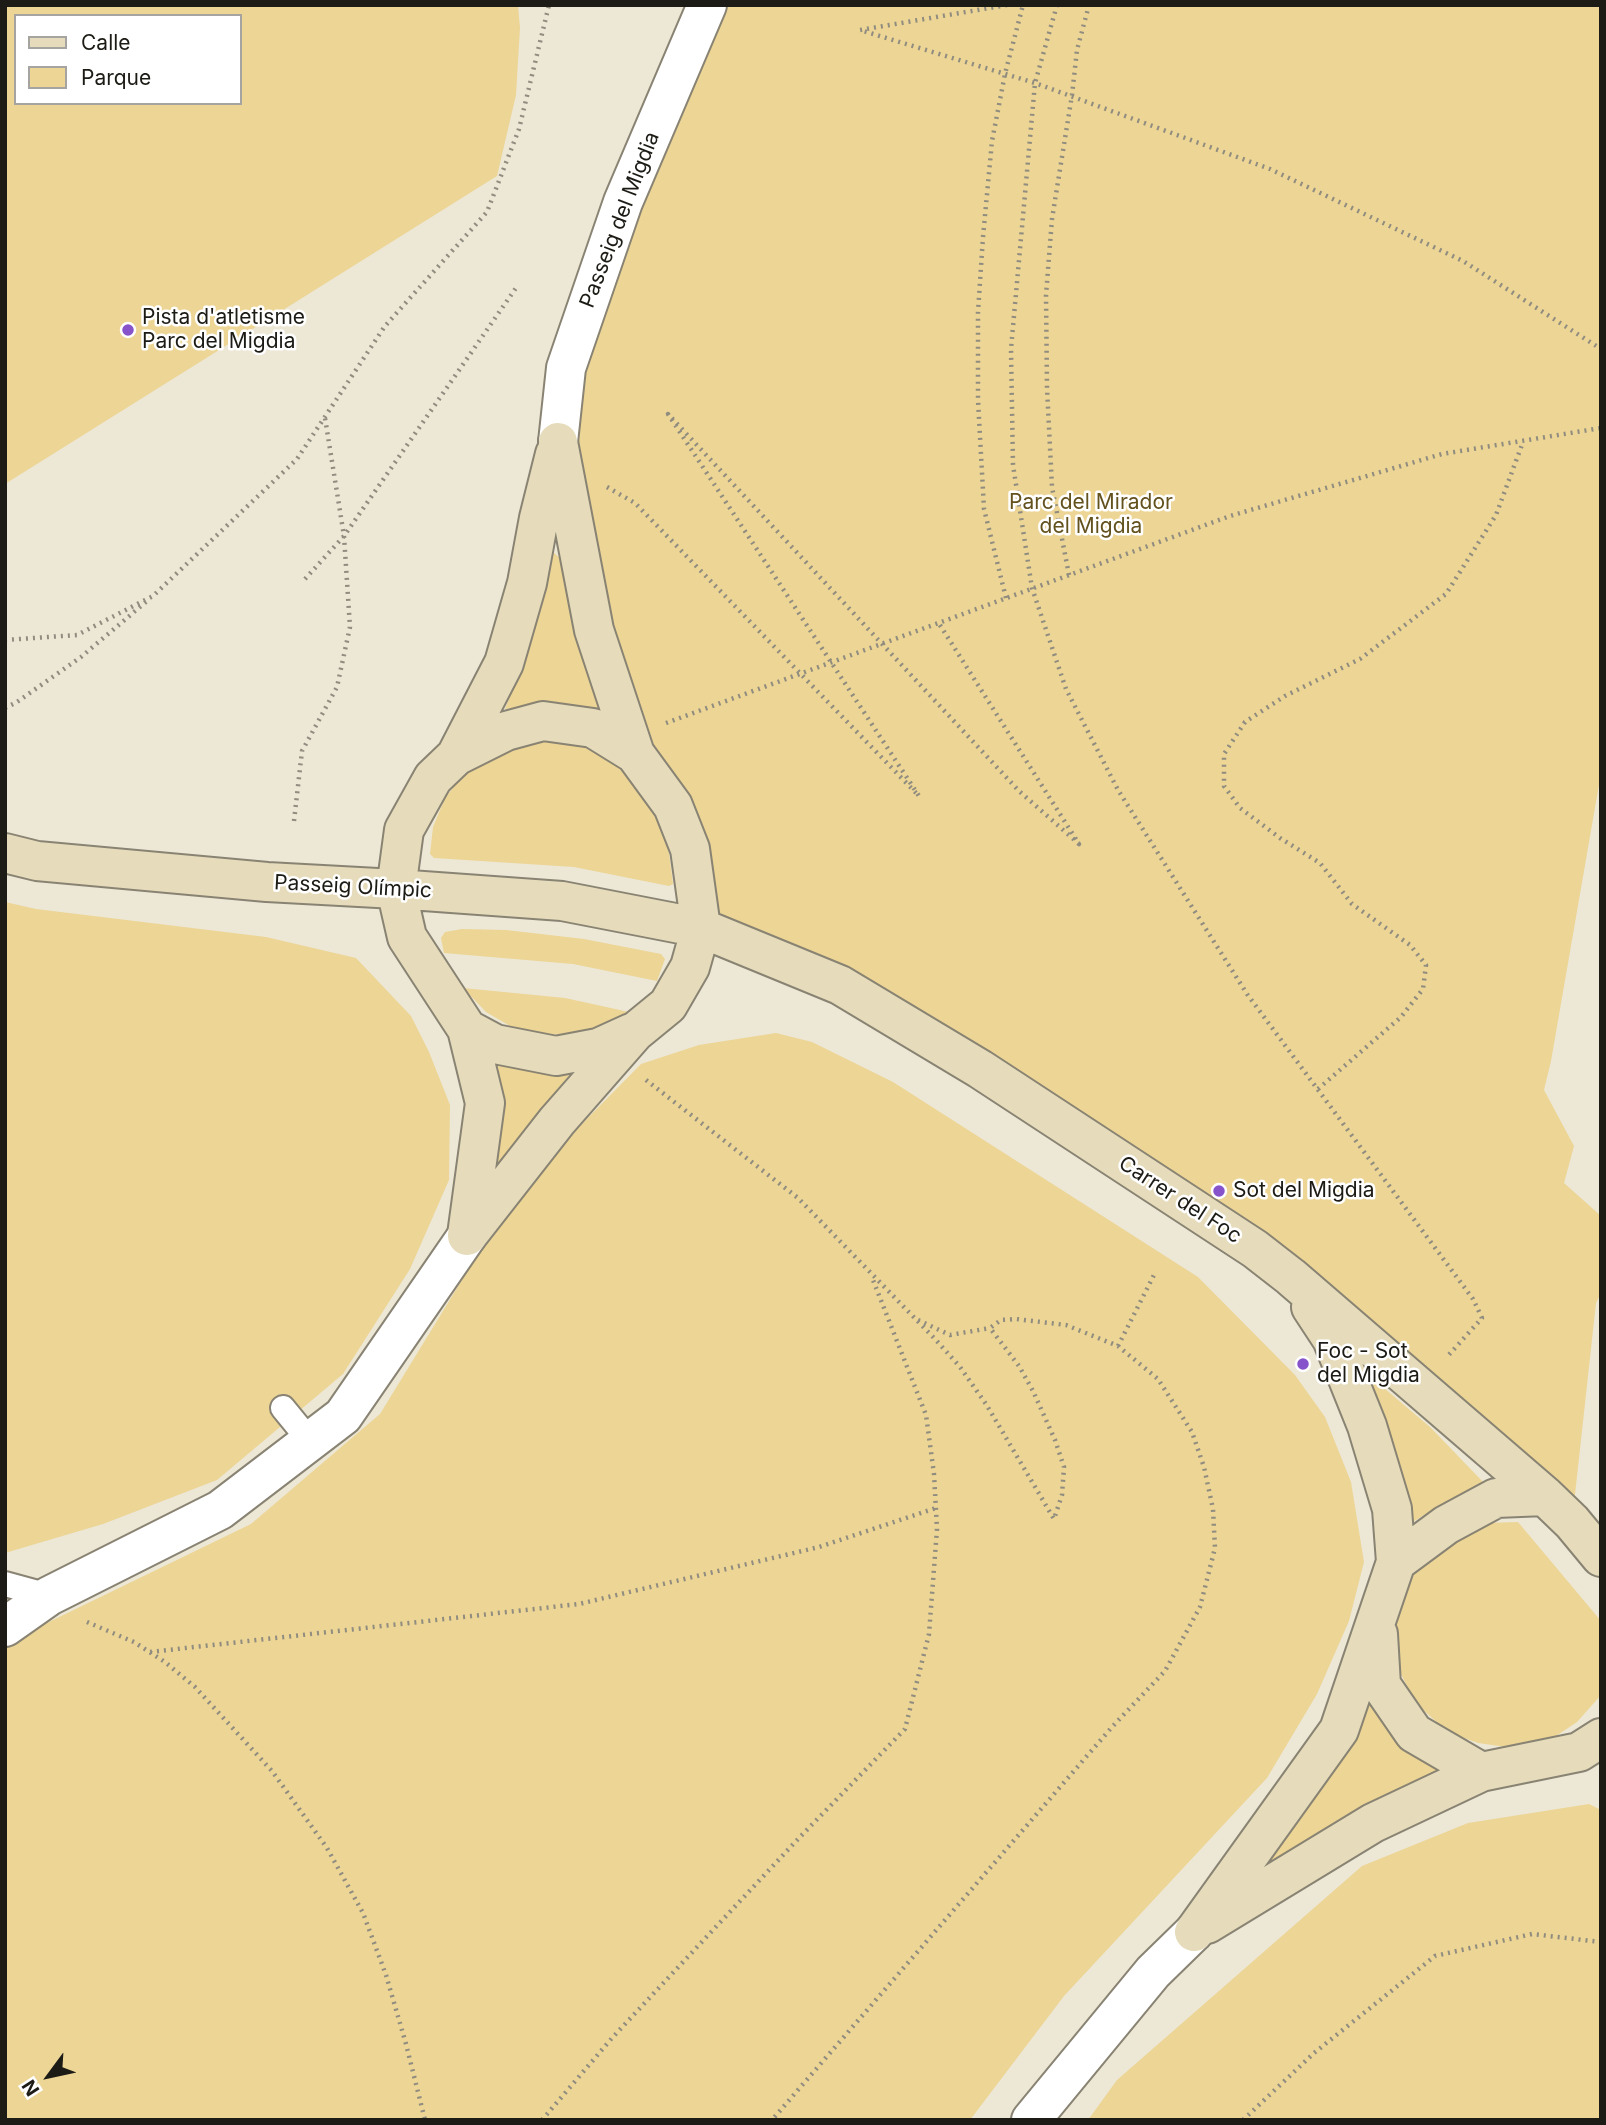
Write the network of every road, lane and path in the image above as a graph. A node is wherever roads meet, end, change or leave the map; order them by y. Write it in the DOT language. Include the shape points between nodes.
graph roads {
  1 [pos="549,5"];
  2 [pos="707,5"];
  3 [pos="1007,5"];
  4 [pos="1023,5"];
  5 [pos="1057,5"];
  6 [pos="1089,5"];
  7 [pos="1005,74"];
  8 [pos="1035,83"];
  9 [pos="1072,95"];
  10 [pos="518,285"];
  11 [pos="1601,349"];
  12 [pos="325,417"];
  13 [pos="1601,428"];
  14 [pos="1523,441"];
  15 [pos="558,442"];
  16 [pos="601,484"];
  17 [pos="344,536"];
  18 [pos="1069,575"];
  19 [pos="305,579"];
  20 [pos="1032,588"];
  21 [pos="153,596"];
  22 [pos="1006,598"];
  23 [pos="939,622"];
  24 [pos="5,640"];
  25 [pos="881,643"];
  26 [pos="830,661"];
  27 [pos="799,673"];
  28 [pos="5,708"];
  29 [pos="660,725"];
  30 [pos="635,754"];
  31 [pos="457,756"];
  32 [pos="294,821"];
  33 [pos="5,853"];
  34 [pos="396,889"];
  35 [pos="701,928"];
  36 [pos="467,1030"];
  37 [pos="635,1032"];
  38 [pos="637,1074"];
  39 [pos="1318,1089"];
  40 [pos="467,1236"];
  41 [pos="872,1275"];
  42 [pos="1154,1275"];
  43 [pos="1291,1277"];
  44 [pos="912,1317"];
  45 [pos="990,1328"];
  46 [pos="1118,1346"];
  47 [pos="1446,1358"];
  48 [pos="283,1408"];
  49 [pos="310,1441"];
  50 [pos="1545,1496"];
  51 [pos="936,1508"];
  52 [pos="1601,1557"];
  53 [pos="1396,1562"];
  54 [pos="5,1584"];
  55 [pos="49,1596"];
  56 [pos="85,1621"];
  57 [pos="1377,1622"];
  58 [pos="5,1627"];
  59 [pos="150,1653"];
  60 [pos="1594,1750"];
  61 [pos="1481,1772"];
  62 [pos="1194,1932"];
  63 [pos="1601,1941"];
  64 [pos="425,2120"];
  65 [pos="542,2120"];
  66 [pos="772,2120"];
  67 [pos="1031,2120"];
  68 [pos="1243,2120"];
  1 -- 12 [label="path" via="519,129 487,212 385,326"];
  2 -- 15 [label="street, Passeig del Migdia" via="624,202 566,368"];
  3 -- 7 [label="path" via="860,30"];
  4 -- 7 [label="path"];
  5 -- 8 [label="path"];
  6 -- 9 [label="path"];
  7 -- 8 [label="path"];
  7 -- 22 [label="path" via="992,141 982,237 978,400 984,509"];
  8 -- 9 [label="path"];
  8 -- 20 [label="path" via="1011,349 1013,465"];
  9 -- 11 [label="path" via="1270,169 1463,261"];
  9 -- 18 [label="path" via="1052,219 1046,295 1052,487"];
  10 -- 17 [label="path"];
  12 -- 17 [label="path"];
  12 -- 21 [label="path" via="297,458"];
  13 -- 14 [label="path"];
  14 -- 18 [label="path" via="1442,454 1230,516"];
  14 -- 39 [label="path" via="1496,515 1446,594 1360,659 1285,696 1245,722 1224,754 1224,786 1240,808 1320,863 1352,904 1410,945 1426,965 1423,989 1401,1017"];
  15 -- 30 [label="street" via="593,630"];
  15 -- 31 [label="street" via="504,663"];
  16 -- 27 [label="path" via="635,503"];
  17 -- 19 [label="path"];
  17 -- 32 [label="path" via="350,627 337,687 302,751"];
  18 -- 20 [label="path"];
  20 -- 22 [label="path"];
  20 -- 39 [label="path" via="1066,689 1118,790 1247,994"];
  21 -- 24 [label="path" via="77,635"];
  21 -- 28 [label="path" via="81,657"];
  22 -- 23 [label="path"];
  23 -- 25 [label="path"];
  23 -- 25 [label="path" via="1079,844 1019,791"];
  25 -- 26 [label="path"];
  25 -- 26 [label="path" via="668,414"];
  26 -- 27 [label="path"];
  26 -- 27 [label="path" via="919,796"];
  27 -- 29 [label="path"];
  30 -- 31 [label="street" via="593,728 543,721 506,731"];
  30 -- 35 [label="street" via="673,806 690,849"];
  31 -- 34 [label="street" via="433,778 404,830"];
  33 -- 34 [label="street, Passeig Olímpic" via="37,861"];
  34 -- 35 [label="street, Passeig Olímpic" via="562,901"];
  34 -- 36 [label="street" via="407,937"];
  35 -- 37 [label="street" via="690,967 668,1005"];
  35 -- 43 [label="street, Carrer del Foc" via="840,985 980,1069"];
  36 -- 37 [label="street" via="495,1044 556,1056 598,1048"];
  36 -- 40 [label="street" via="485,1103"];
  37 -- 40 [label="street" via="557,1121"];
  38 -- 41 [label="path" via="798,1198"];
  39 -- 47 [label="path" via="1473,1299 1482,1318"];
  40 -- 49 [label="street" via="343,1416"];
  41 -- 44 [label="path"];
  41 -- 51 [label="path" via="926,1415"];
  42 -- 46 [label="path"];
  43 -- 50 [label="street, Carrer del Foc"];
  43 -- 53 [label="street" via="1332,1339 1367,1426 1392,1509"];
  44 -- 45 [label="path" via="950,1335"];
  44 -- 45 [label="path" via="960,1367 1054,1519 1064,1467 1055,1440 1019,1366"];
  45 -- 46 [label="path" via="1001,1320 1016,1319 1066,1325"];
  46 -- 66 [label="path" via="1158,1379 1192,1432 1204,1466 1215,1548 1200,1606 1165,1671"];
  48 -- 49 [label="lane"];
  49 -- 55 [label="street" via="220,1510"];
  50 -- 52 [label="street, Carrer del Foc"];
  50 -- 53 [label="street" via="1496,1498 1446,1525"];
  51 -- 59 [label="path" via="819,1548 579,1604"];
  51 -- 65 [label="path" via="929,1634 905,1729 611,2038"];
  53 -- 57 [label="street"];
  54 -- 55 [label="lane"];
  55 -- 58 [label="street"];
  56 -- 59 [label="path"];
  57 -- 61 [label="street" via="1381,1685 1414,1733"];
  57 -- 62 [label="street" via="1339,1730"];
  59 -- 64 [label="path" via="195,1686 271,1771 327,1848 363,1913 386,1975"];
  60 -- 61 [label="street"];
  61 -- 62 [label="street" via="1373,1823"];
  62 -- 67 [label="street" via="1153,1972"];
  63 -- 68 [label="path" via="1532,1934 1435,1956 1314,2053"];
}
